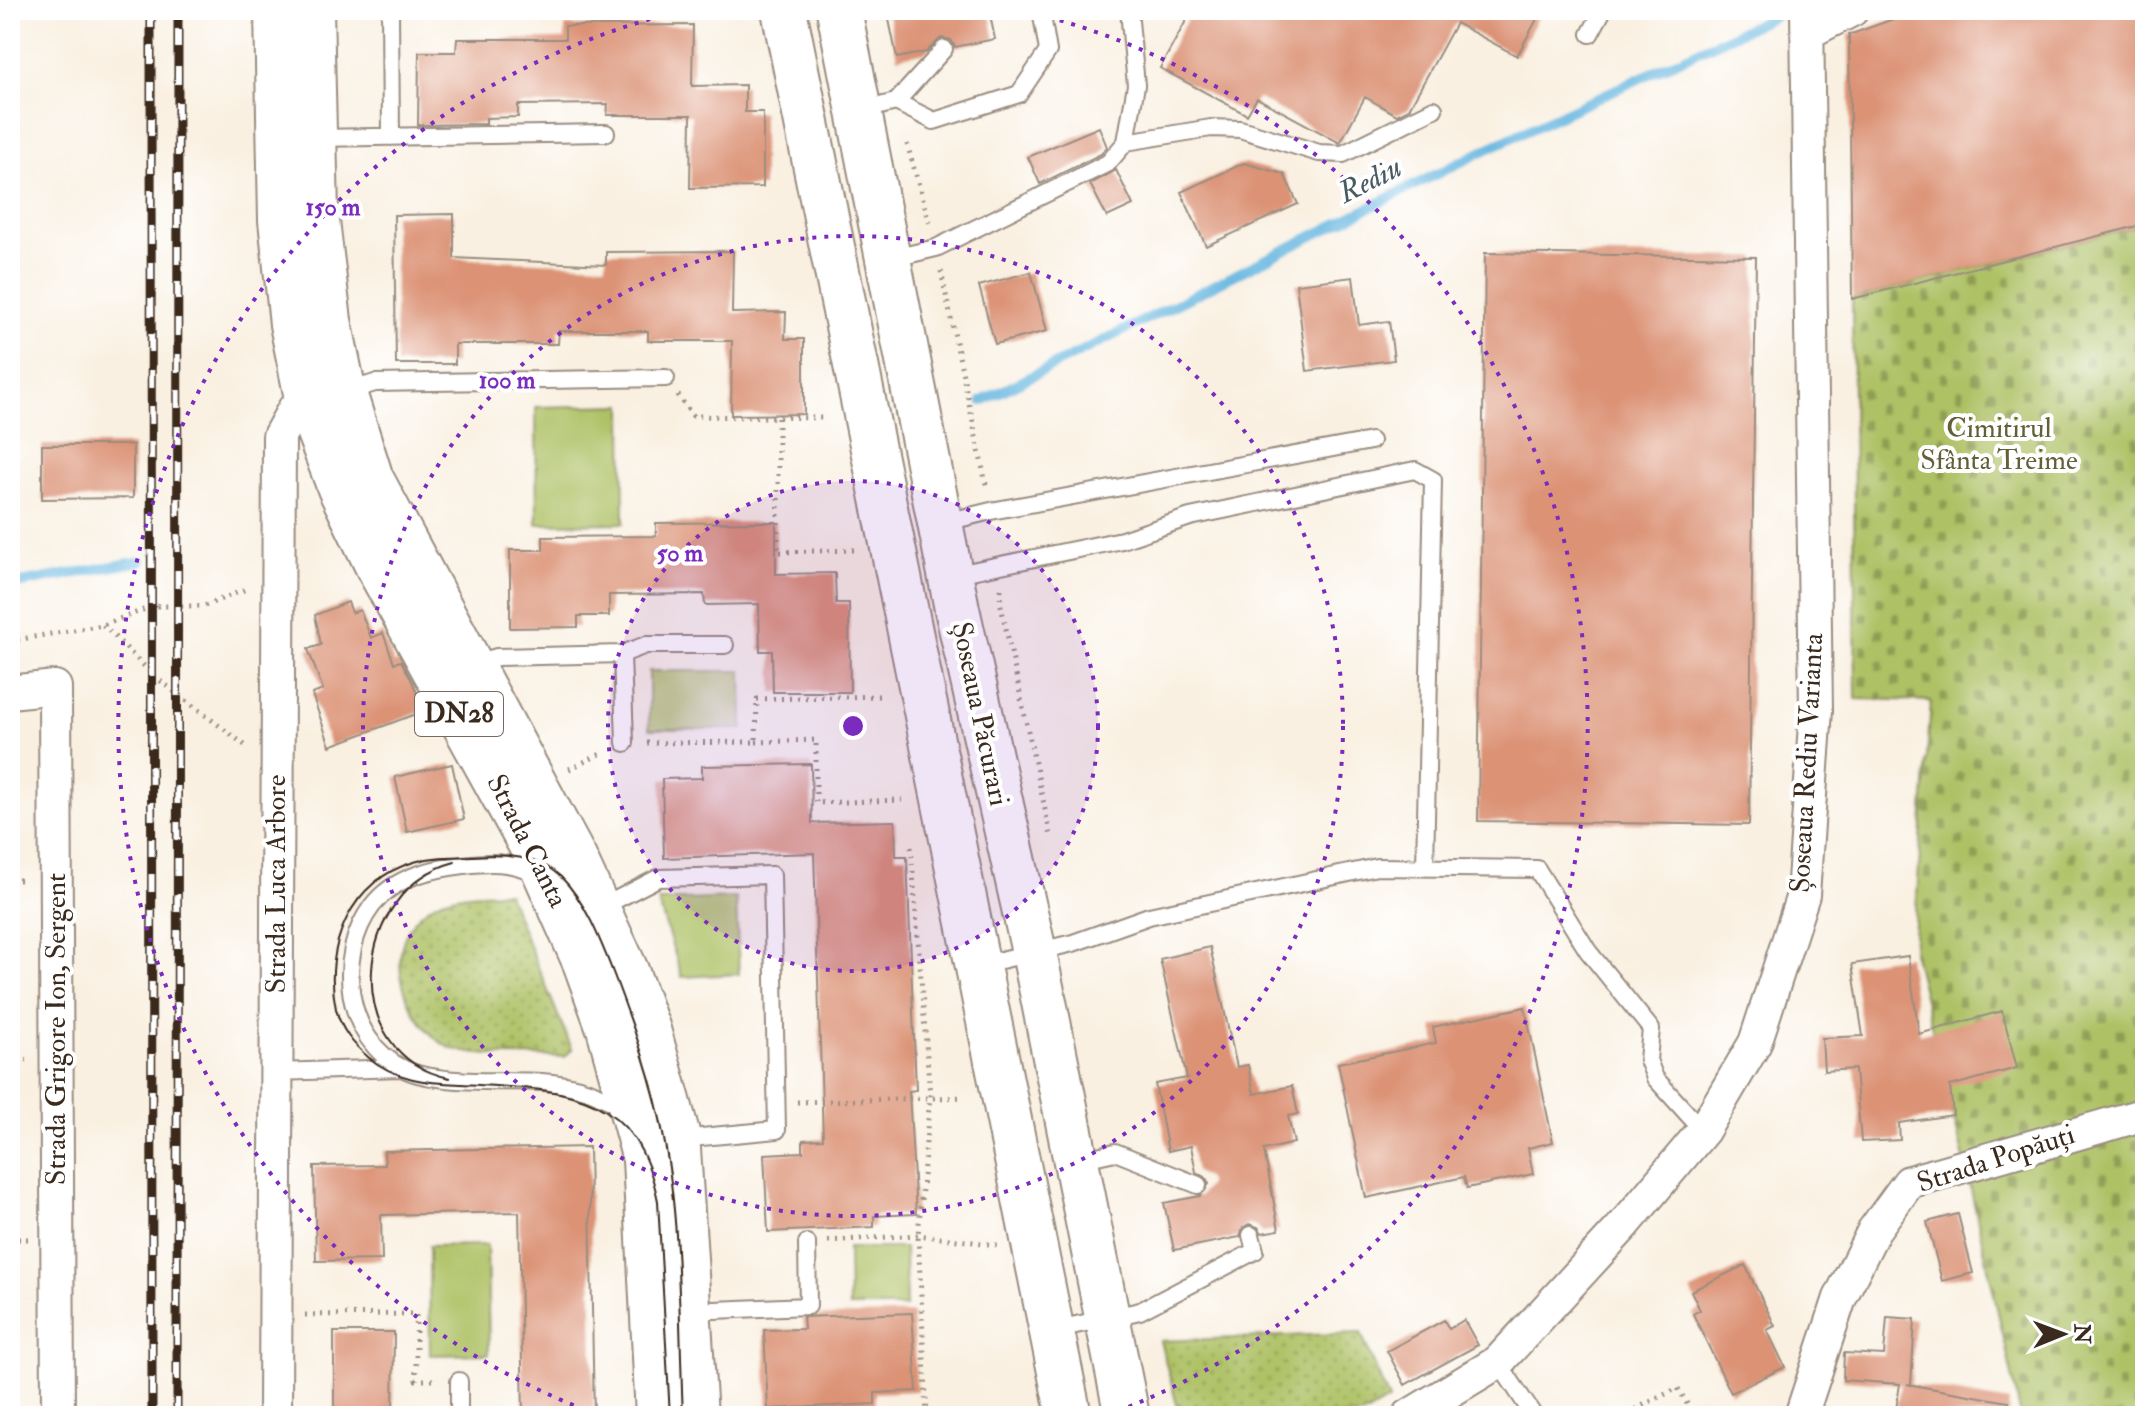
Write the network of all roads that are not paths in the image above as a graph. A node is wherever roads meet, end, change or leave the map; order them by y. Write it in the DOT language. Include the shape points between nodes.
graph roads {
  1 [pos="277,10"];
  2 [pos="311,10"];
  3 [pos="390,10"];
  4 [pos="784,10"];
  5 [pos="839,10"];
  6 [pos="1041,10"];
  7 [pos="1129,10"];
  8 [pos="1603,10"];
  9 [pos="1852,10"];
  10 [pos="1808,21"];
  11 [pos="1590,34"];
  12 [pos="944,49"];
  13 [pos="877,107"];
  14 [pos="1434,109"];
  15 [pos="606,133"];
  16 [pos="391,137"];
  17 [pos="295,138"];
  18 [pos="1126,142"];
  19 [pos="888,259"];
  20 [pos="666,378"];
  21 [pos="326,398"];
  22 [pos="1371,441"];
  23 [pos="941,524"];
  24 [pos="951,575"];
  25 [pos="725,645"];
  26 [pos="622,654"];
  27 [pos="470,664"];
  28 [pos="10,692"];
  29 [pos="625,743"];
  30 [pos="560,866"];
  31 [pos="1425,867"];
  32 [pos="598,909"];
  33 [pos="1034,952"];
  34 [pos="978,965"];
  35 [pos="401,1068"];
  36 [pos="276,1072"];
  37 [pos="649,1096"];
  38 [pos="2145,1114"];
  39 [pos="1703,1131"];
  40 [pos="660,1142"];
  41 [pos="1076,1161"];
  42 [pos="1198,1185"];
  43 [pos="1251,1235"];
  44 [pos="807,1243"];
  45 [pos="671,1312"];
  46 [pos="1108,1318"];
  47 [pos="1051,1331"];
  48 [pos="1498,1362"];
  49 [pos="459,1381"];
  50 [pos="58,1416"];
  51 [pos="275,1416"];
  52 [pos="459,1416"];
  53 [pos="658,1416"];
  54 [pos="695,1416"];
  55 [pos="1069,1416"];
  56 [pos="1127,1416"];
  57 [pos="1409,1416"];
  58 [pos="1534,1416"];
  59 [pos="1801,1416"];
  1 -- 17 [label="main road, Strada Canta / DN28"];
  2 -- 17 [label="main road, Strada Canta / DN28"];
  3 -- 16 [label="lane"];
  4 -- 34 [label="main road, Șoseaua Păcurari"];
  5 -- 13 [label="main road, Șoseaua Păcurari"];
  6 -- 13 [label="lane" via="1048,51 1019,94 934,121"];
  7 -- 18 [label="lane" via="1136,85"];
  8 -- 11 [label="lane"];
  9 -- 10 [label="street"];
  10 -- 39 [label="street, Șoseaua Rediu Varianta" via="1816,710 1803,895 1755,1043"];
  12 -- 13 [label="lane"];
  13 -- 19 [label="main road, Șoseaua Păcurari"];
  14 -- 18 [label="lane" via="1343,154 1319,153 1240,129"];
  15 -- 16 [label="lane"];
  16 -- 17 [label="lane"];
  17 -- 21 [label="main road, Strada Canta / DN28" via="316,213 329,321"];
  18 -- 19 [label="lane" via="1108,163 936,248"];
  19 -- 23 [label="main road, Șoseaua Păcurari"];
  20 -- 21 [label="lane" via="375,383"];
  21 -- 27 [label="main road, Strada Canta / DN28"];
  21 -- 30 [label="main road, Strada Canta / DN28" via="340,488 379,569"];
  21 -- 36 [label="street, Strada Luca Arbore" via="294,409 279,436"];
  22 -- 23 [label="lane"];
  23 -- 24 [label="main road, Șoseaua Păcurari"];
  24 -- 31 [label="lane" via="1415,470 1433,480"];
  24 -- 33 [label="main road, Șoseaua Păcurari"];
  25 -- 26 [label="lane" via="646,645"];
  26 -- 27 [label="lane" via="497,657"];
  26 -- 29 [label="lane"];
  27 -- 30 [label="main road, Strada Canta / DN28"];
  28 -- 50 [label="street, Strada Grigore Ion, Sergent" via="55,687"];
  30 -- 32 [label="main road, Strada Canta / DN28"];
  30 -- 35 [label="lane" via="541,876 516,864 438,868 397,884 372,905 349,960 351,1001 376,1049"];
  30 -- 37 [label="main road, Strada Canta / DN28" via="585,962"];
  31 -- 33 [label="lane" via="1377,867 1149,916"];
  31 -- 39 [label="lane" via="1537,869 1588,951 1651,1029 1648,1060 1655,1078"];
  32 -- 37 [label="main road, Strada Canta / DN28" via="626,971"];
  32 -- 40 [label="lane" via="658,878 772,875 777,1130"];
  33 -- 34 [label="lane"];
  33 -- 41 [label="main road, Șoseaua Păcurari"];
  34 -- 47 [label="main road, Șoseaua Păcurari"];
  35 -- 36 [label="lane"];
  35 -- 37 [label="lane" via="444,1077 559,1083 619,1104"];
  36 -- 51 [label="street, Strada Luca Arbore"];
  37 -- 40 [label="main road, Strada Canta / DN28"];
  38 -- 59 [label="street, Strada Popăuți" via="1909,1182 1874,1230 1840,1298"];
  39 -- 48 [label="street, Șoseaua Rediu Varianta"];
  40 -- 45 [label="main road, Strada Canta / DN28"];
  41 -- 42 [label="lane" via="1115,1152"];
  41 -- 46 [label="main road, Șoseaua Păcurari"];
  43 -- 46 [label="lane" via="1255,1251 1140,1311"];
  44 -- 45 [label="lane" via="808,1306"];
  45 -- 53 [label="main road, Strada Canta / DN28"];
  45 -- 54 [label="main road, Strada Canta / DN28"];
  46 -- 47 [label="lane"];
  46 -- 56 [label="main road, Șoseaua Păcurari"];
  47 -- 55 [label="main road, Șoseaua Păcurari"];
  48 -- 57 [label="street, Șoseaua Rediu Varianta"];
  48 -- 58 [label="lane"];
  49 -- 52 [label="lane"];
}
